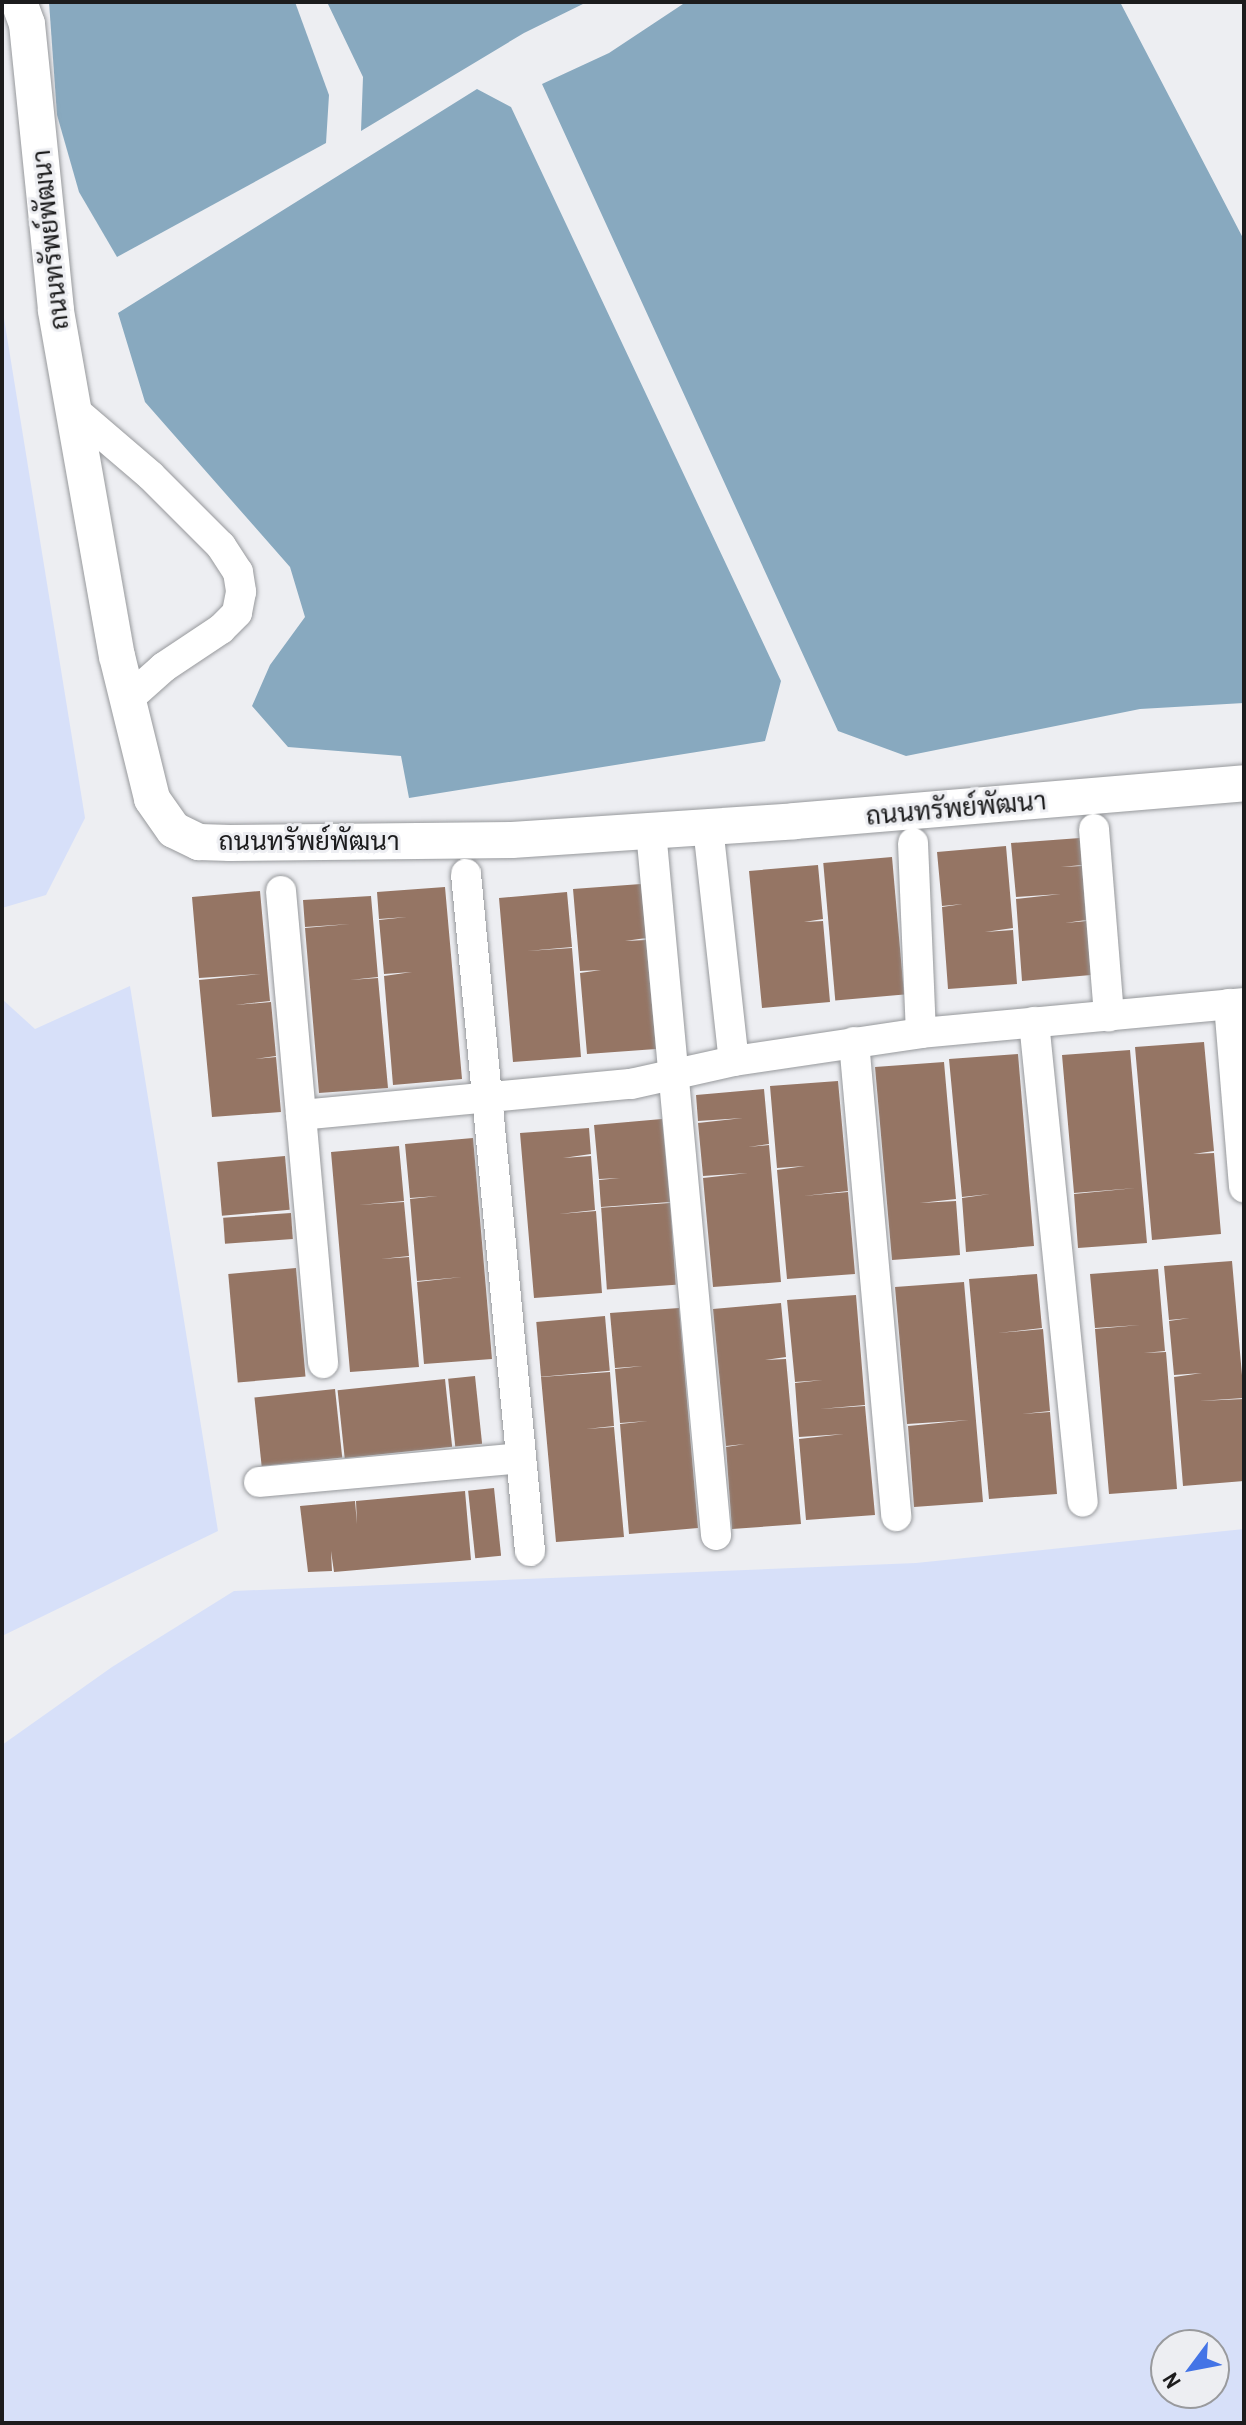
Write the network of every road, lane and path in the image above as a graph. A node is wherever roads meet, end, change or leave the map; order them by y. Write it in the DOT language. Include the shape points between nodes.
graph roads {
  1 [pos="19,2"];
  2 [pos="74,410"];
  3 [pos="127,700"];
  4 [pos="1244,783"];
  5 [pos="708,827"];
  6 [pos="1094,829"];
  7 [pos="651,831"];
  8 [pos="913,843"];
  9 [pos="466,874"];
  10 [pos="281,891"];
  11 [pos="1236,1004"];
  12 [pos="1109,1016"];
  13 [pos="1034,1022"];
  14 [pos="921,1033"];
  15 [pos="854,1042"];
  16 [pos="734,1061"];
  17 [pos="675,1074"];
  18 [pos="487,1097"];
  19 [pos="301,1115"];
  20 [pos="1244,1187"];
  21 [pos="323,1363"];
  22 [pos="521,1458"];
  23 [pos="259,1482"];
  24 [pos="1083,1502"];
  25 [pos="896,1516"];
  26 [pos="716,1535"];
  27 [pos="530,1551"];
  1 -- 2 [label="street, ถนนทรัพย์พัฒนา" via="27,24 56,311"];
  2 -- 3 [label="street, ถนนทรัพย์พัฒนา"];
  2 -- 3 [label="street" via="151,476 221,546 238,572 237,613"];
  3 -- 7 [label="street, ถนนทรัพย์พัฒนา" via="152,799 174,830 199,842 512,840"];
  4 -- 5 [label="street, ถนนทรัพย์พัฒนา"];
  5 -- 7 [label="street, ถนนทรัพย์พัฒนา"];
  5 -- 16 [label="street"];
  6 -- 12 [label="street"];
  7 -- 17 [label="street"];
  8 -- 14 [label="street"];
  9 -- 18 [label="street"];
  10 -- 19 [label="street"];
  11 -- 12 [label="street"];
  11 -- 20 [label="street"];
  12 -- 13 [label="street"];
  13 -- 14 [label="street"];
  13 -- 24 [label="street"];
  14 -- 15 [label="street"];
  15 -- 16 [label="street"];
  15 -- 25 [label="street"];
  16 -- 17 [label="street"];
  17 -- 18 [label="street" via="631,1084"];
  17 -- 26 [label="street"];
  18 -- 19 [label="street"];
  18 -- 22 [label="street"];
  19 -- 21 [label="street"];
  22 -- 23 [label="street"];
  22 -- 27 [label="street"];
}
